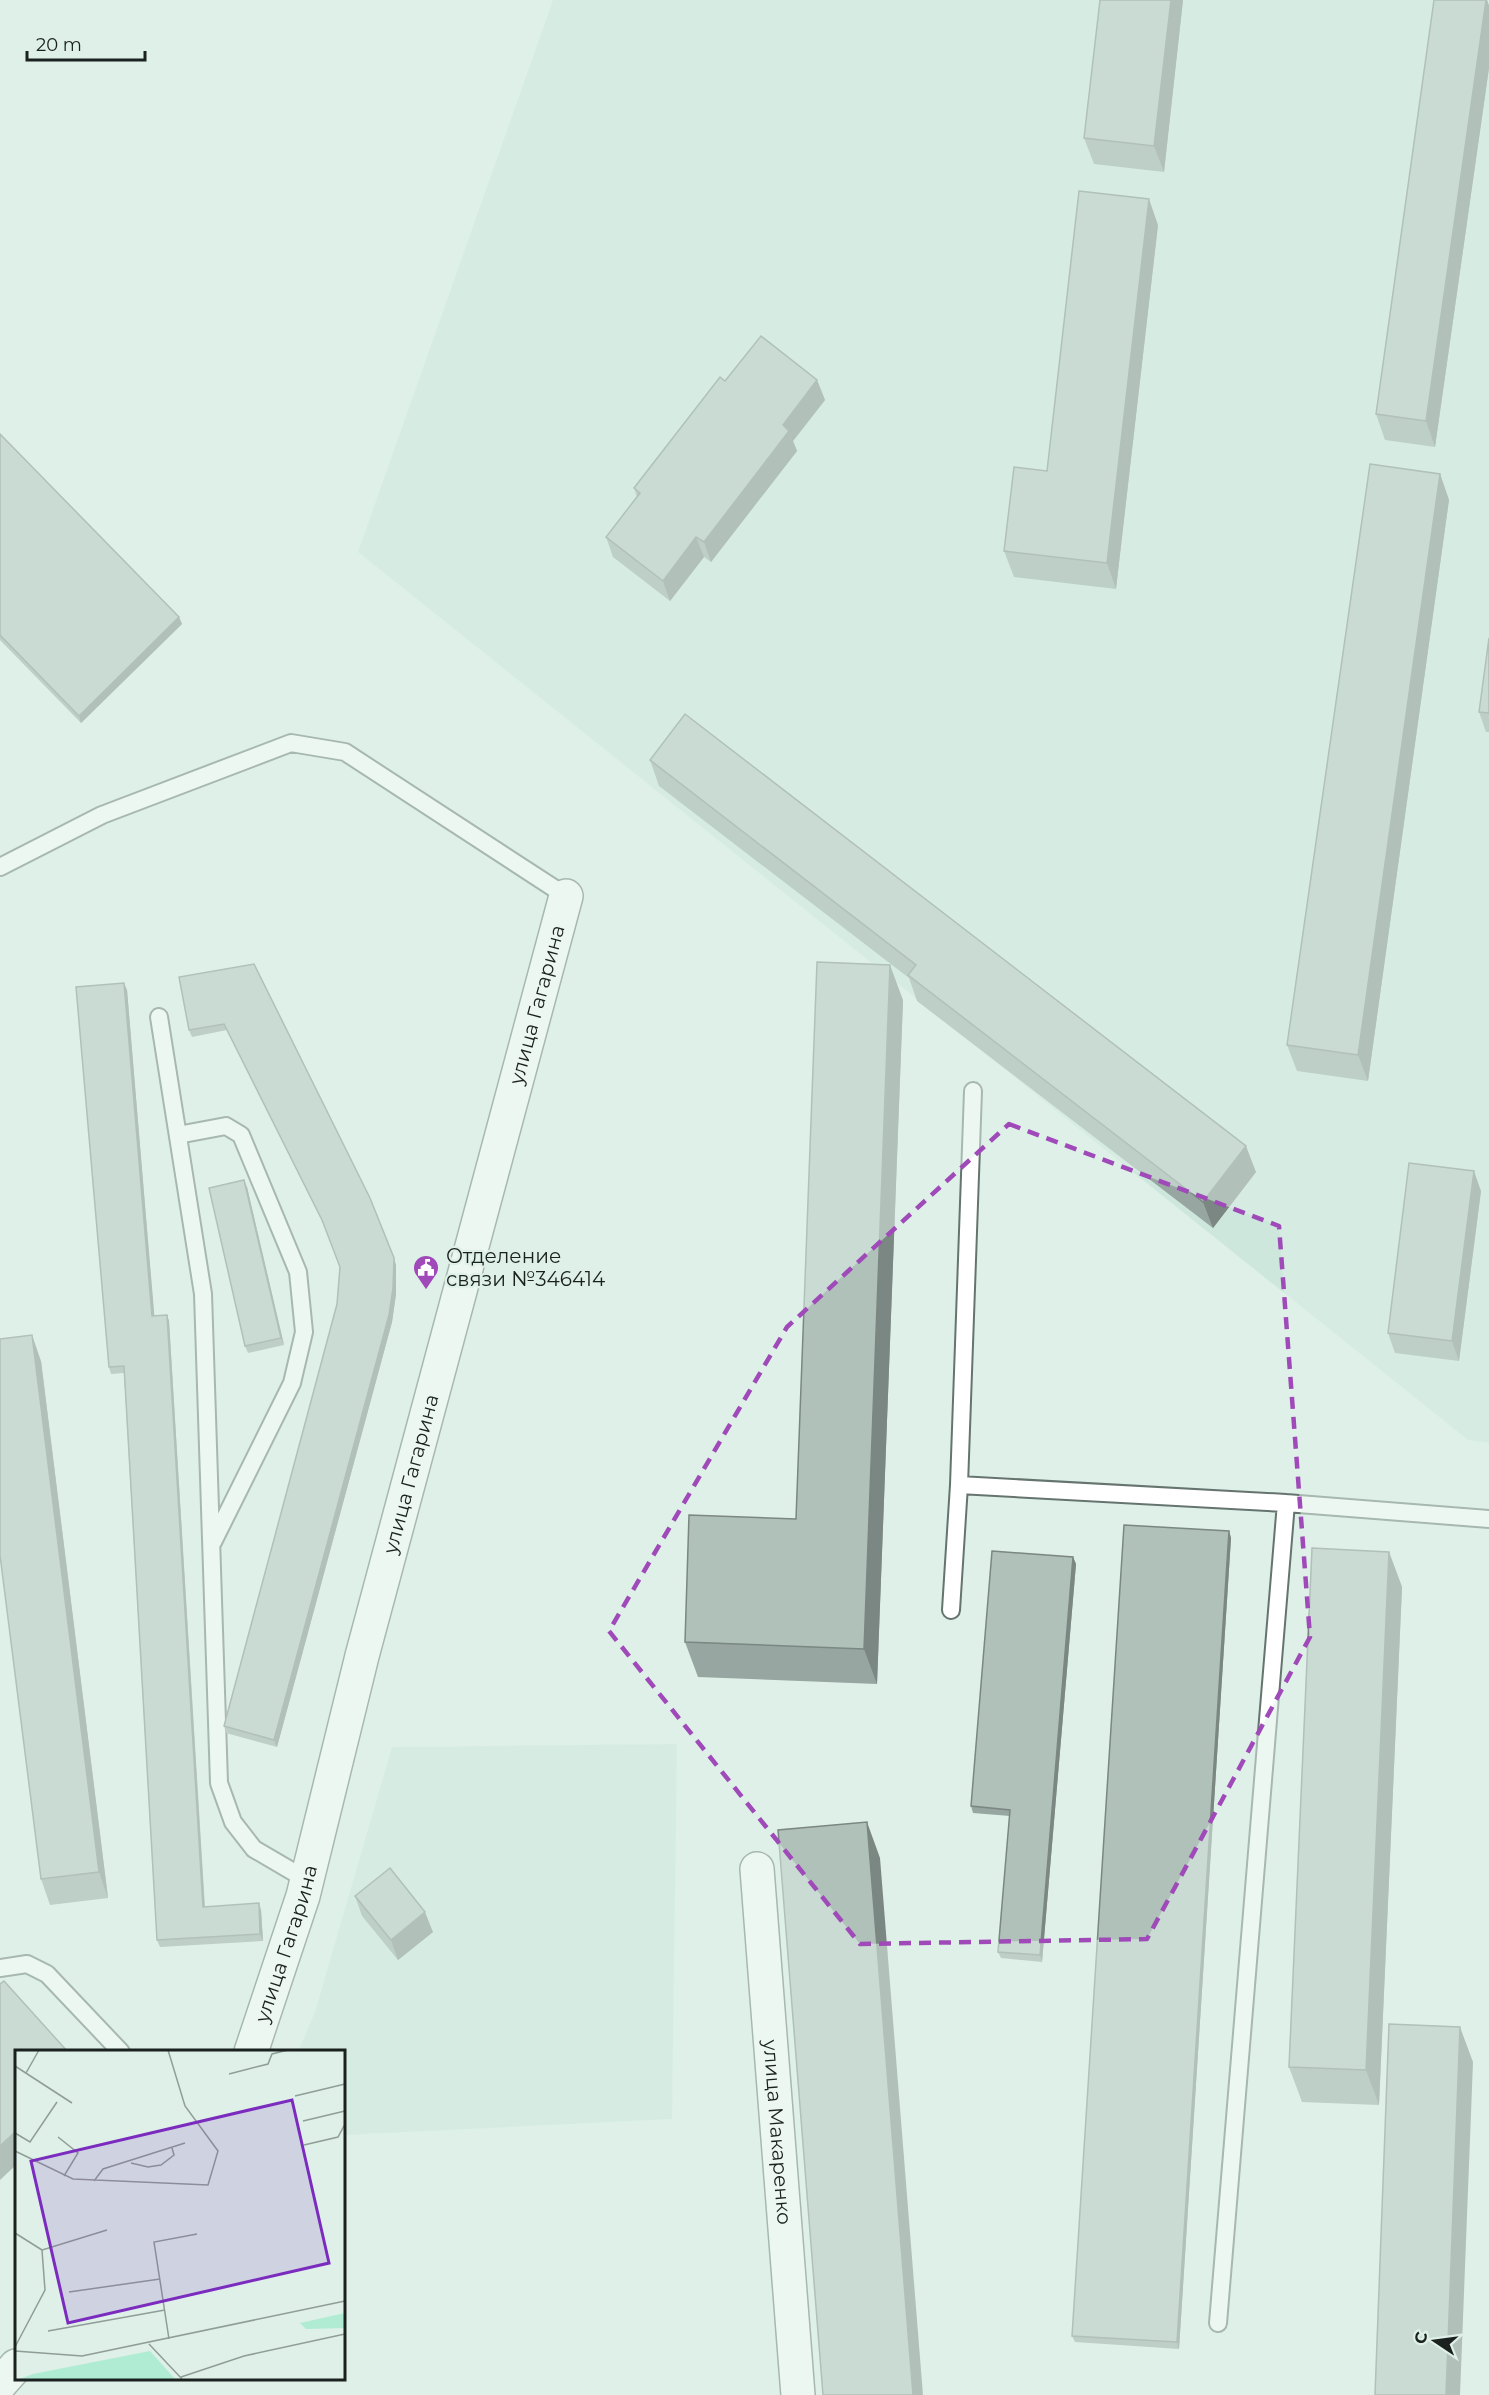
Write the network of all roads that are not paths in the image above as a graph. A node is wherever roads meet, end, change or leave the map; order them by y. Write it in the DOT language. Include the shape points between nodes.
graph roads {
  1 [pos="0,867"];
  2 [pos="566,896"];
  3 [pos="159,1017"];
  4 [pos="973,1091"];
  5 [pos="178,1136"];
  6 [pos="959,1485"];
  7 [pos="1286,1503"];
  8 [pos="1489,1519"];
  9 [pos="211,1545"];
  10 [pos="951,1610"];
  11 [pos="757,1869"];
  12 [pos="307,1880"];
  13 [pos="0,1968"];
  14 [pos="119,2050"];
  15 [pos="252,2050"];
  16 [pos="1218,2323"];
  17 [pos="15,2367"];
  18 [pos="0,2384"];
  19 [pos="798,2395"];
  1 -- 2 [label="lane" via="102,815 291,743 345,752"];
  2 -- 12 [label="street, улица Гагарина" via="365,1644"];
  3 -- 5 [label="lane"];
  4 -- 6 [label="lane"];
  5 -- 9 [label="lane" via="203,1294"];
  5 -- 9 [label="lane" via="226,1126 241,1135 298,1272 304,1332 292,1383"];
  6 -- 7 [label="lane"];
  6 -- 10 [label="lane"];
  7 -- 8 [label="lane"];
  7 -- 16 [label="lane"];
  9 -- 12 [label="lane" via="219,1784 232,1822 254,1849"];
  11 -- 19 [label="street, улица Макаренко"];
  12 -- 15 [label="street, улица Гагарина"];
  13 -- 14 [label="lane" via="27,1964 47,1974"];
  17 -- 18 [label="street"];
}
